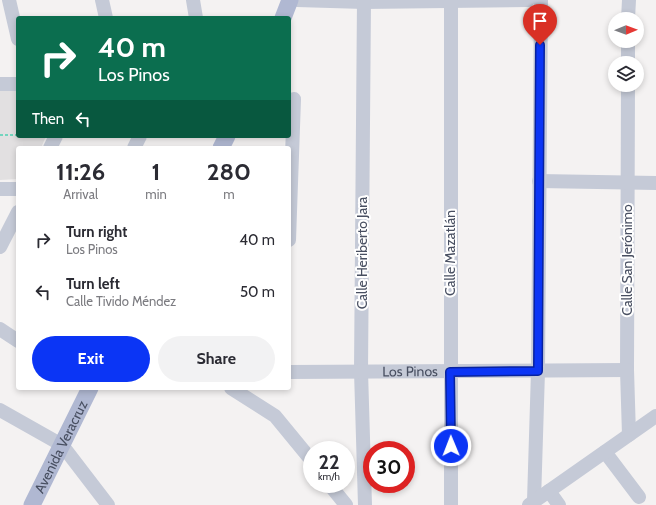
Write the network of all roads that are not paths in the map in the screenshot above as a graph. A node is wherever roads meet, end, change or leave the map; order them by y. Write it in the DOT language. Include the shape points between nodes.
graph roads {
  1 [pos="9,0"];
  2 [pos="102,0"];
  3 [pos="192,0"];
  4 [pos="290,0"];
  5 [pos="297,0"];
  6 [pos="451,0"];
  7 [pos="528,0"];
  8 [pos="541,0"];
  9 [pos="629,0"];
  10 [pos="364,1"];
  11 [pos="628,12"];
  12 [pos="106,16"];
  13 [pos="196,16"];
  14 [pos="284,16"];
  15 [pos="16,30"];
  16 [pos="0,84"];
  17 [pos="16,84"];
  18 [pos="628,92"];
  19 [pos="294,99"];
  20 [pos="291,182"];
  21 [pos="539,182"];
  22 [pos="627,183"];
  23 [pos="656,183"];
  24 [pos="16,188"];
  25 [pos="0,189"];
  26 [pos="16,216"];
  27 [pos="0,247"];
  28 [pos="0,329"];
  29 [pos="16,340"];
  30 [pos="627,370"];
  31 [pos="361,371"];
  32 [pos="538,371"];
  33 [pos="291,372"];
  34 [pos="450,372"];
  35 [pos="89,390"];
  36 [pos="234,390"];
  37 [pos="0,410"];
  38 [pos="656,416"];
  39 [pos="629,435"];
  40 [pos="62,445"];
  41 [pos="303,450"];
  42 [pos="605,452"];
  43 [pos="549,491"];
  44 [pos="337,493"];
  45 [pos="639,497"];
  46 [pos="532,503"];
  47 [pos="32,505"];
  48 [pos="108,505"];
  49 [pos="346,505"];
  50 [pos="365,505"];
  51 [pos="451,505"];
  52 [pos="559,505"];
  1 -- 15 [label="street"];
  2 -- 12 [label="street"];
  3 -- 13 [label="street"];
  4 -- 14 [label="main road"];
  5 -- 10 [label="street"];
  6 -- 7 [label="street"];
  6 -- 10 [label="street"];
  6 -- 34 [label="street, Calle Mazatlán"];
  8 -- 21 [label="street"];
  9 -- 11 [label="street"];
  10 -- 31 [label="street, Calle Heriberto Jara"];
  16 -- 17 [label="street"];
  18 -- 22 [label="street, Calle San Jerónimo"];
  19 -- 20 [label="street"];
  21 -- 22 [label="street"];
  21 -- 32 [label="street"];
  22 -- 23 [label="street"];
  22 -- 30 [label="street, Calle San Jerónimo"];
  24 -- 25 [label="street"];
  26 -- 27 [label="street"];
  28 -- 29 [label="street"];
  30 -- 32 [label="street, Los Pinos"];
  30 -- 39 [label="street, Calle San Jerónimo"];
  31 -- 33 [label="street, Los Pinos"];
  31 -- 34 [label="street, Los Pinos"];
  31 -- 50 [label="street, Calle Heriberto Jara"];
  32 -- 34 [label="street, Los Pinos"];
  32 -- 46 [label="street"];
  34 -- 51 [label="street, Calle Mazatlán"];
  35 -- 40 [label="main road, Avenida Veracruz"];
  36 -- 41 [label="street" via="275,416"];
  37 -- 40 [label="street"];
  38 -- 39 [label="street"];
  39 -- 42 [label="street"];
  40 -- 47 [label="main road, Avenida Veracruz"];
  40 -- 48 [label="street"];
  42 -- 43 [label="street"];
  42 -- 45 [label="street"];
  43 -- 46 [label="street"];
  43 -- 52 [label="street"];
  44 -- 49 [label="street"];
}
